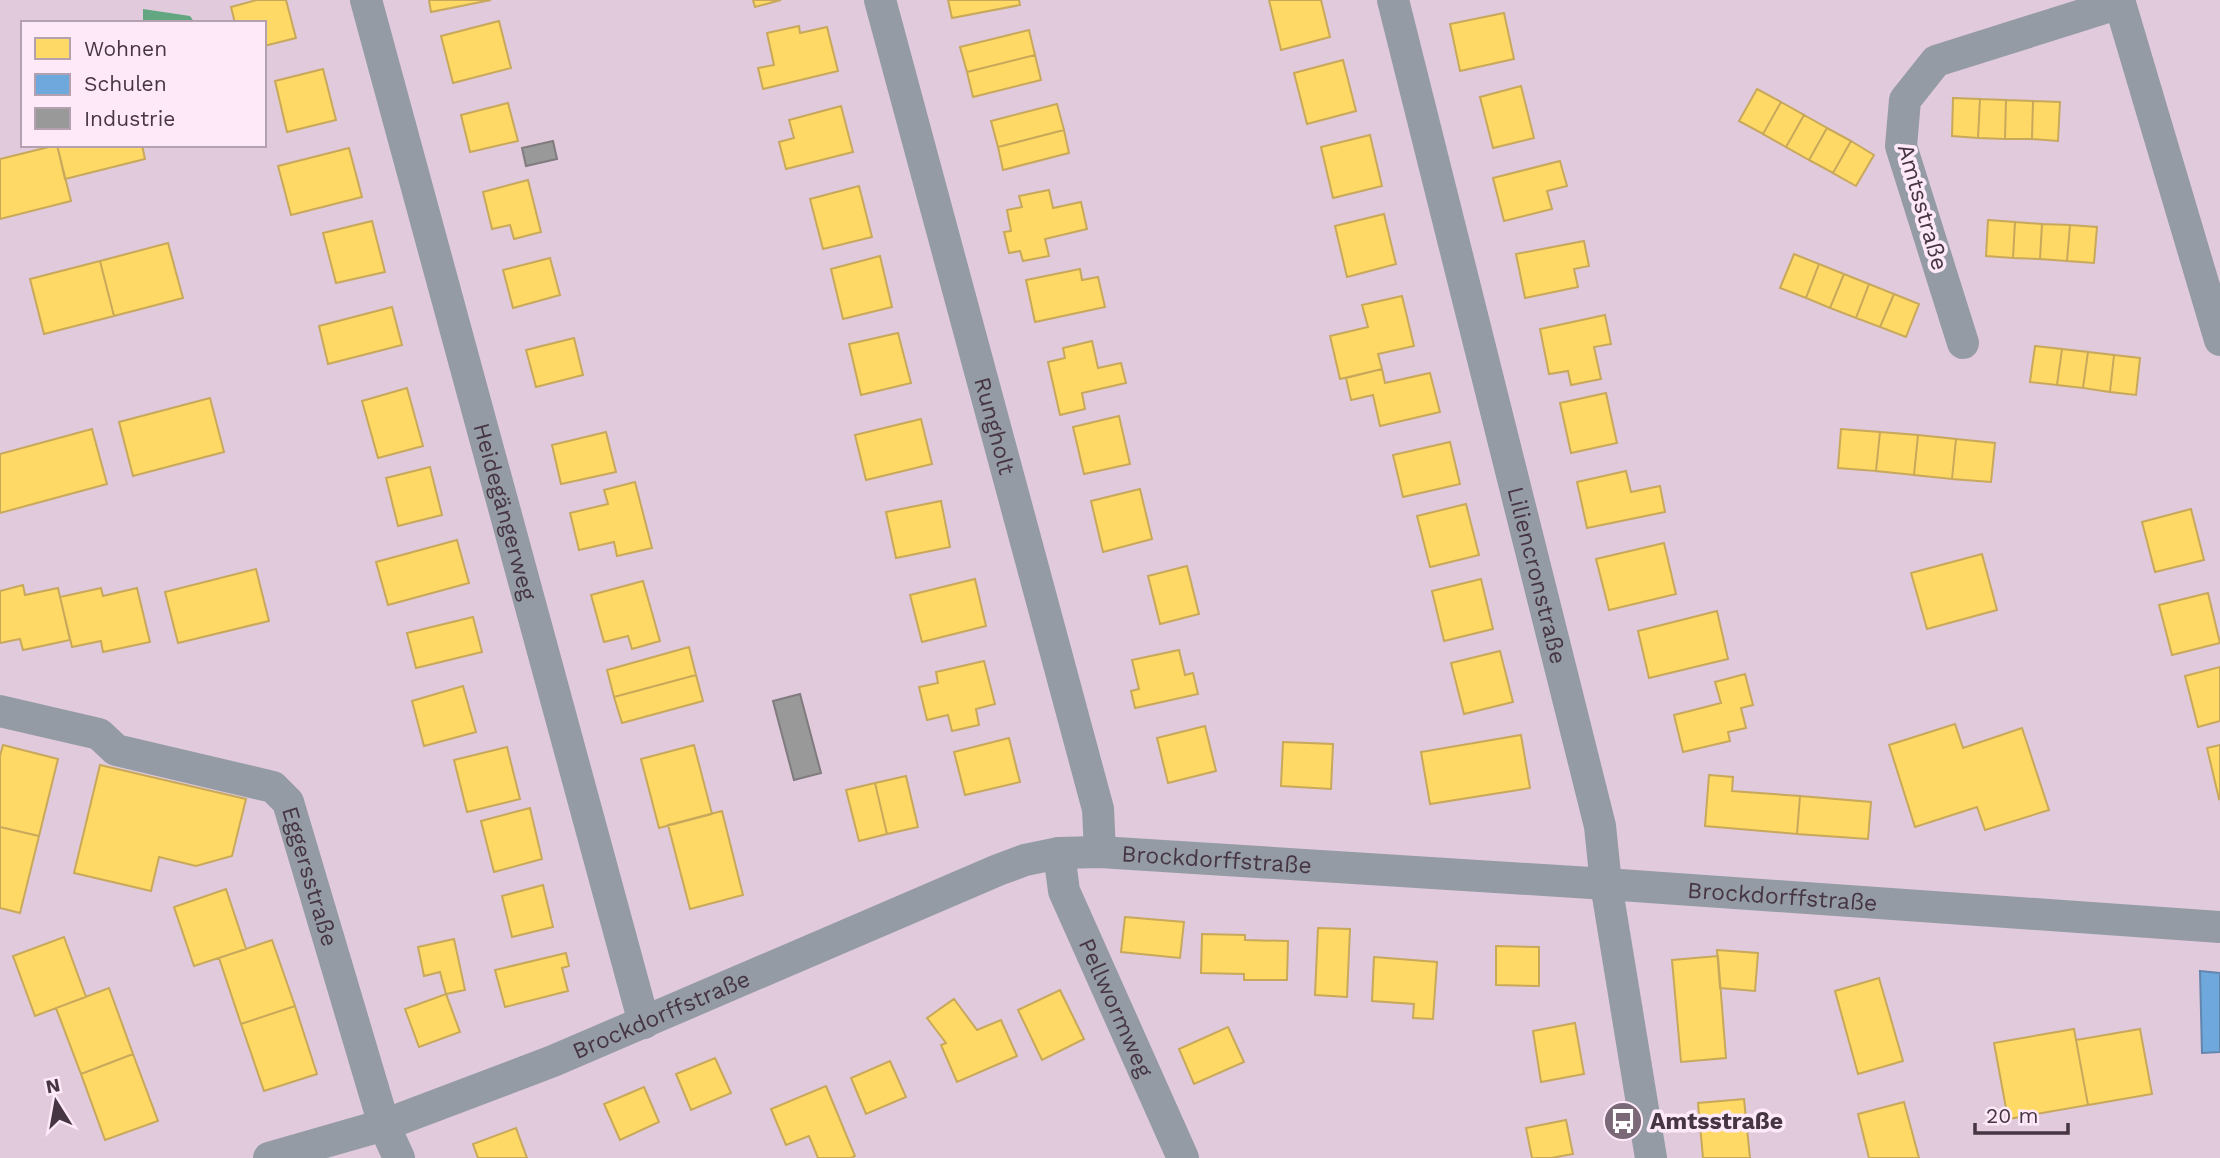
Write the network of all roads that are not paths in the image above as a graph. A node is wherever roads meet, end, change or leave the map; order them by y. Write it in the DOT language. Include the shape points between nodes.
graph roads {
  1 [pos="366,0"];
  2 [pos="880,0"];
  3 [pos="1393,0"];
  4 [pos="2120,1"];
  5 [pos="2220,340"];
  6 [pos="1963,343"];
  7 [pos="0,712"];
  8 [pos="1100,852"];
  9 [pos="1059,853"];
  10 [pos="1606,884"];
  11 [pos="2220,927"];
  12 [pos="644,1023"];
  13 [pos="384,1125"];
  14 [pos="269,1158"];
  15 [pos="399,1158"];
  16 [pos="1183,1158"];
  17 [pos="1651,1158"];
  1 -- 12 [label="street, Heidegängerweg"];
  2 -- 8 [label="street, Rungholt" via="1098,809"];
  3 -- 10 [label="street, Liliencronstraße" via="1600,826"];
  4 -- 5 [label="street, Amtsstraße"];
  4 -- 6 [label="street, Amtsstraße" via="1936,61 1905,100 1901,146"];
  7 -- 13 [label="street, Eggersstraße" via="99,734 116,750 273,787 288,802"];
  8 -- 9 [label="street, Brockdorffstraße"];
  8 -- 10 [label="street, Brockdorffstraße"];
  9 -- 12 [label="street, Brockdorffstraße" via="1026,860 954,888"];
  9 -- 16 [label="street, Pellwormweg" via="1064,891"];
  10 -- 11 [label="street, Brockdorffstraße"];
  10 -- 17 [label="street, Liliencronstraße"];
  12 -- 13 [label="street, Brockdorffstraße"];
  13 -- 14 [label="street, Brockdorffstraße"];
  13 -- 15 [label="street, Eggersstraße"];
}
